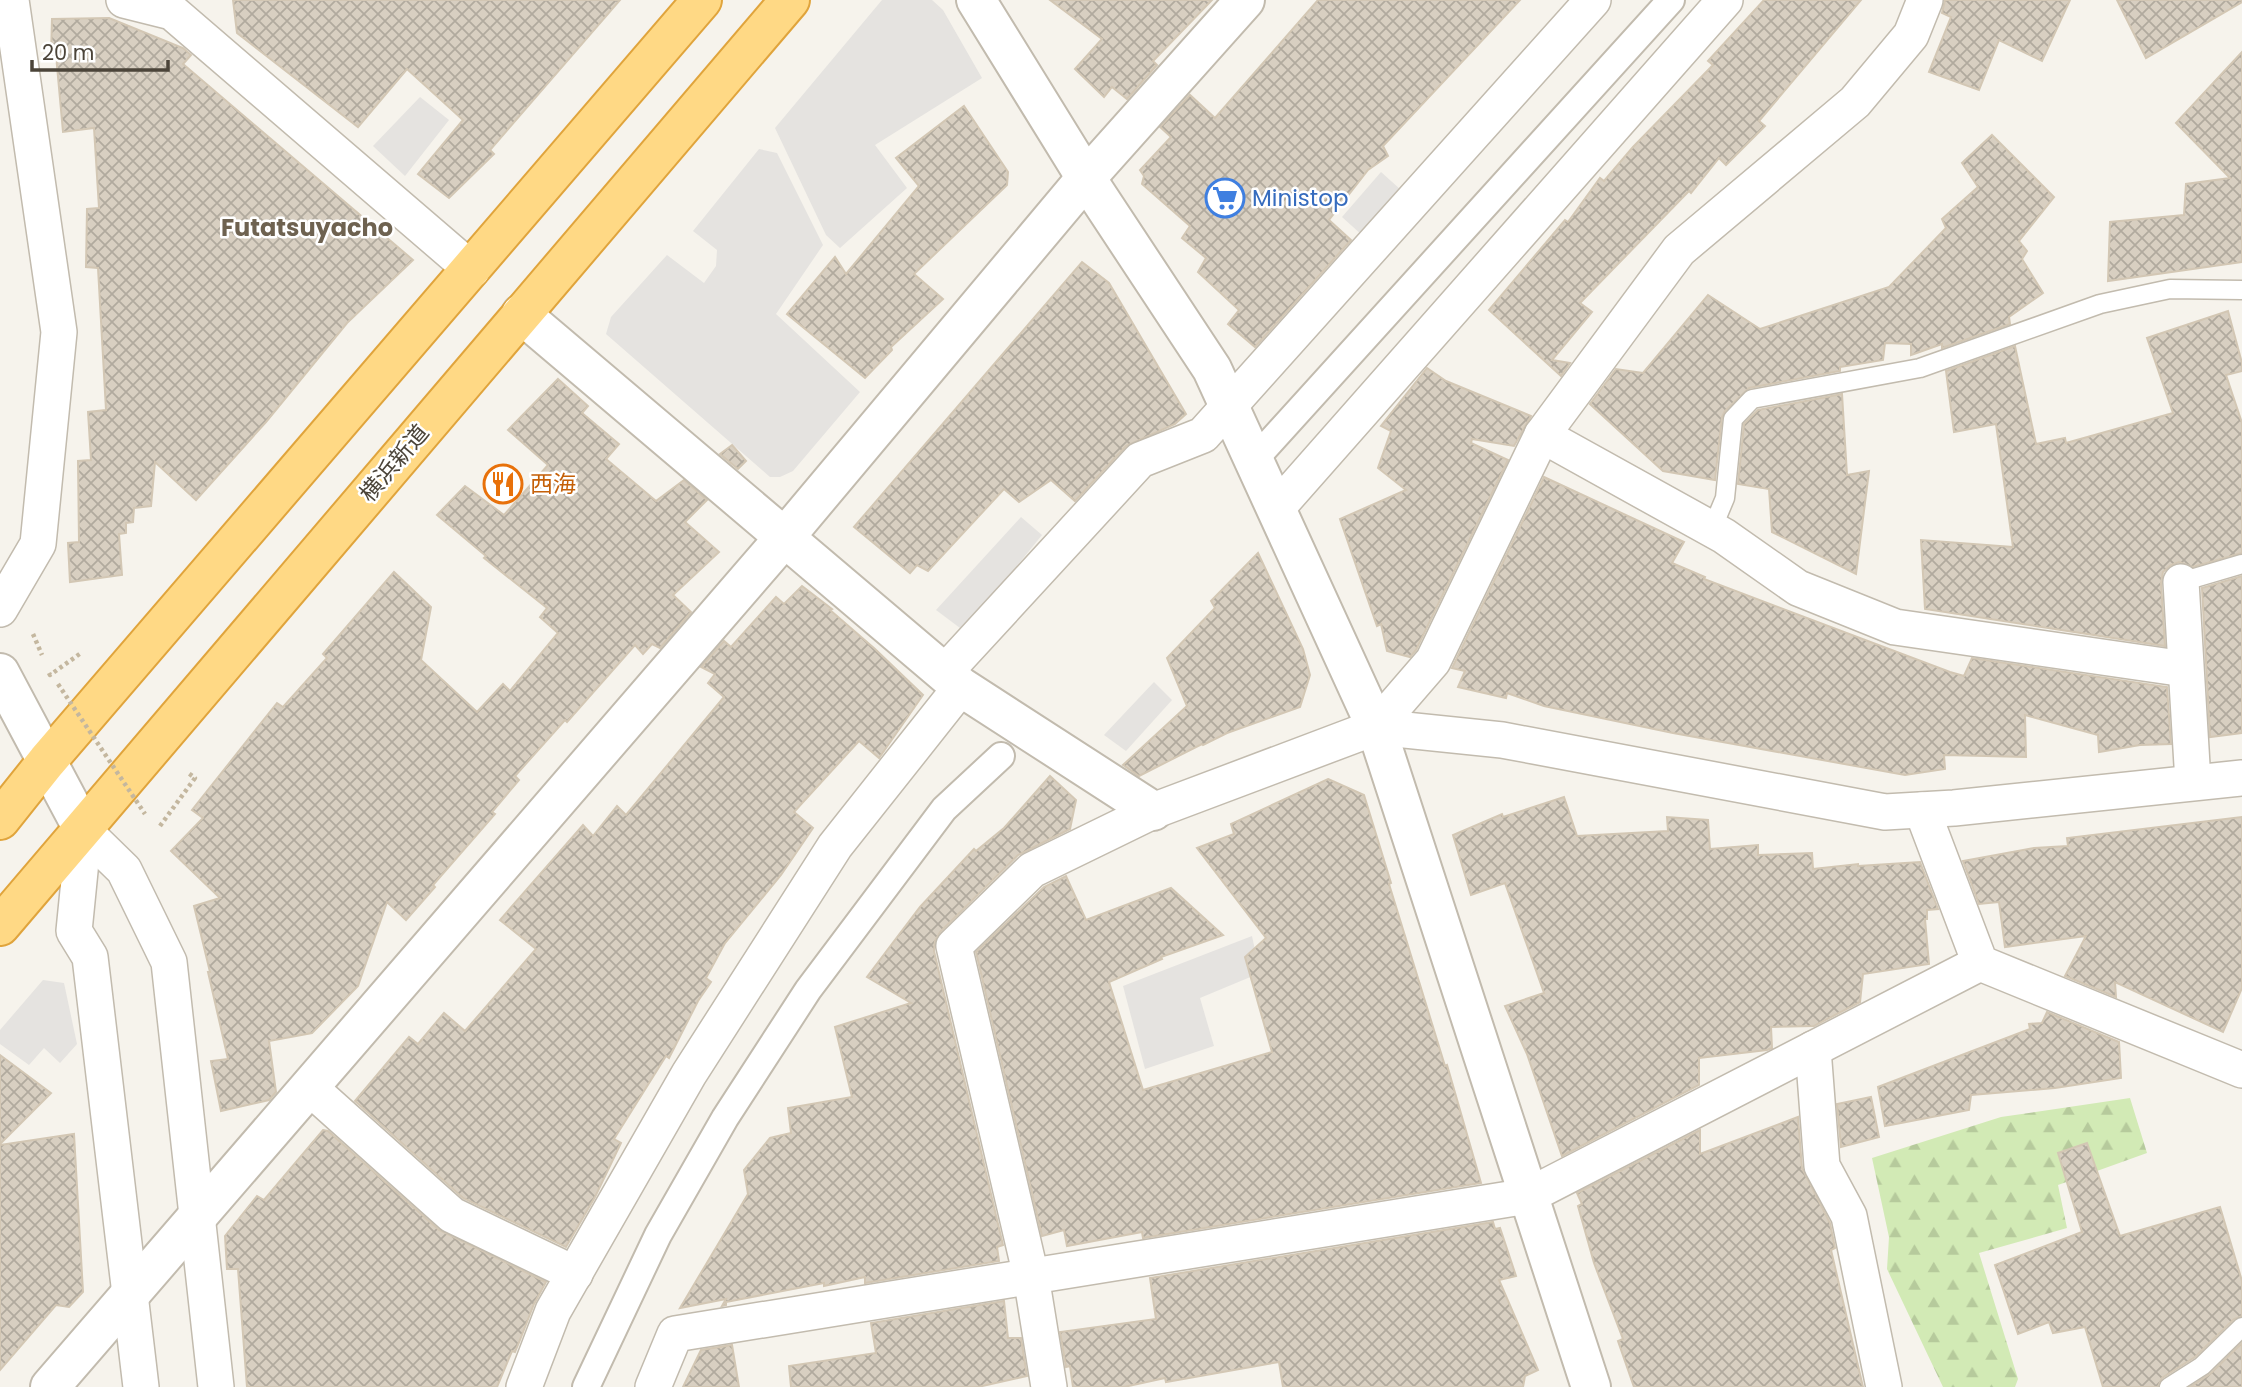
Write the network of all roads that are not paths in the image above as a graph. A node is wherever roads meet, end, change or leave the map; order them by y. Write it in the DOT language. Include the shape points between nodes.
graph roads {
  1 [pos="11,0"];
  2 [pos="124,0"];
  3 [pos="702,0"];
  4 [pos="790,0"];
  5 [pos="975,0"];
  6 [pos="1245,0"];
  7 [pos="1593,0"];
  8 [pos="1671,0"];
  9 [pos="1725,0"];
  10 [pos="1925,0"];
  11 [pos="177,6"];
  12 [pos="1086,178"];
  13 [pos="472,270"];
  14 [pos="2242,290"];
  15 [pos="521,314"];
  16 [pos="1230,406"];
  17 [pos="1542,435"];
  18 [pos="1254,460"];
  19 [pos="1276,509"];
  20 [pos="1712,529"];
  21 [pos="784,538"];
  22 [pos="2242,564"];
  23 [pos="2181,582"];
  24 [pos="0,609"];
  25 [pos="2185,669"];
  26 [pos="0,673"];
  27 [pos="953,680"];
  28 [pos="1376,727"];
  29 [pos="1001,756"];
  30 [pos="47,761"];
  31 [pos="2242,778"];
  32 [pos="2193,782"];
  33 [pos="1922,810"];
  34 [pos="1153,811"];
  35 [pos="0,820"];
  36 [pos="84,831"];
  37 [pos="0,926"];
  38 [pos="1980,963"];
  39 [pos="1813,1049"];
  40 [pos="2242,1070"];
  41 [pos="309,1087"];
  42 [pos="1528,1196"];
  43 [pos="197,1216"];
  44 [pos="575,1274"];
  45 [pos="1031,1276"];
  46 [pos="130,1295"];
  47 [pos="2242,1327"];
  48 [pos="140,1376"];
  49 [pos="50,1387"];
  50 [pos="170,1387"];
  51 [pos="216,1387"];
  52 [pos="524,1387"];
  53 [pos="586,1387"];
  54 [pos="653,1387"];
  55 [pos="1049,1387"];
  56 [pos="1591,1387"];
  57 [pos="1884,1387"];
  58 [pos="2169,1387"];
  1 -- 24 [label="street" via="59,332 38,544"];
  2 -- 11 [label="street"];
  3 -- 13 [label="highway"];
  4 -- 15 [label="highway, 横浜新道"];
  5 -- 12 [label="street"];
  6 -- 12 [label="street"];
  7 -- 16 [label="street"];
  8 -- 18 [label="street"];
  9 -- 19 [label="street"];
  10 -- 17 [label="street" via="1911,35 1855,102 1679,250"];
  11 -- 13 [label="street"];
  12 -- 16 [label="street" via="1212,369"];
  12 -- 21 [label="street"];
  13 -- 30 [label="highway"];
  14 -- 20 [label="lane" via="2169,289 2101,304 1920,368 1752,399 1734,419 1725,498"];
  15 -- 21 [label="street"];
  15 -- 36 [label="highway, 横浜新道"];
  16 -- 18 [label="street"];
  16 -- 27 [label="street" via="1203,435 1140,460"];
  17 -- 20 [label="street"];
  17 -- 28 [label="street" via="1433,661"];
  18 -- 19 [label="street"];
  19 -- 28 [label="street"];
  20 -- 25 [label="street" via="1798,588 1895,626"];
  21 -- 27 [label="street"];
  21 -- 41 [label="street"];
  22 -- 23 [label="lane"];
  23 -- 25 [label="street"];
  25 -- 32 [label="street"];
  26 -- 30 [label="street"];
  27 -- 34 [label="street"];
  27 -- 44 [label="street" via="835,846 689,1074"];
  28 -- 33 [label="street" via="1502,740 1885,812"];
  28 -- 34 [label="street"];
  28 -- 42 [label="street"];
  29 -- 53 [label="street" via="944,809 808,990 725,1118 658,1235"];
  30 -- 35 [label="highway"];
  30 -- 36 [label="street"];
  31 -- 32 [label="street"];
  32 -- 33 [label="street"];
  33 -- 38 [label="street"];
  34 -- 45 [label="street" via="1032,870 954,946"];
  36 -- 37 [label="highway, 横浜新道"];
  36 -- 43 [label="street" via="124,870 169,962"];
  36 -- 46 [label="street" via="74,931 90,957"];
  38 -- 39 [label="street"];
  38 -- 40 [label="street"];
  39 -- 42 [label="street"];
  39 -- 57 [label="street" via="1822,1166 1849,1216"];
  41 -- 43 [label="street"];
  41 -- 44 [label="street" via="452,1215"];
  42 -- 45 [label="street"];
  42 -- 56 [label="street"];
  43 -- 46 [label="street"];
  43 -- 51 [label="street"];
  44 -- 52 [label="street" via="554,1311"];
  45 -- 54 [label="street" via="675,1334"];
  45 -- 55 [label="street"];
  46 -- 48 [label="street"];
  46 -- 49 [label="street"];
  47 -- 58 [label="lane" via="2202,1366"];
  48 -- 50 [label="street"];
}
